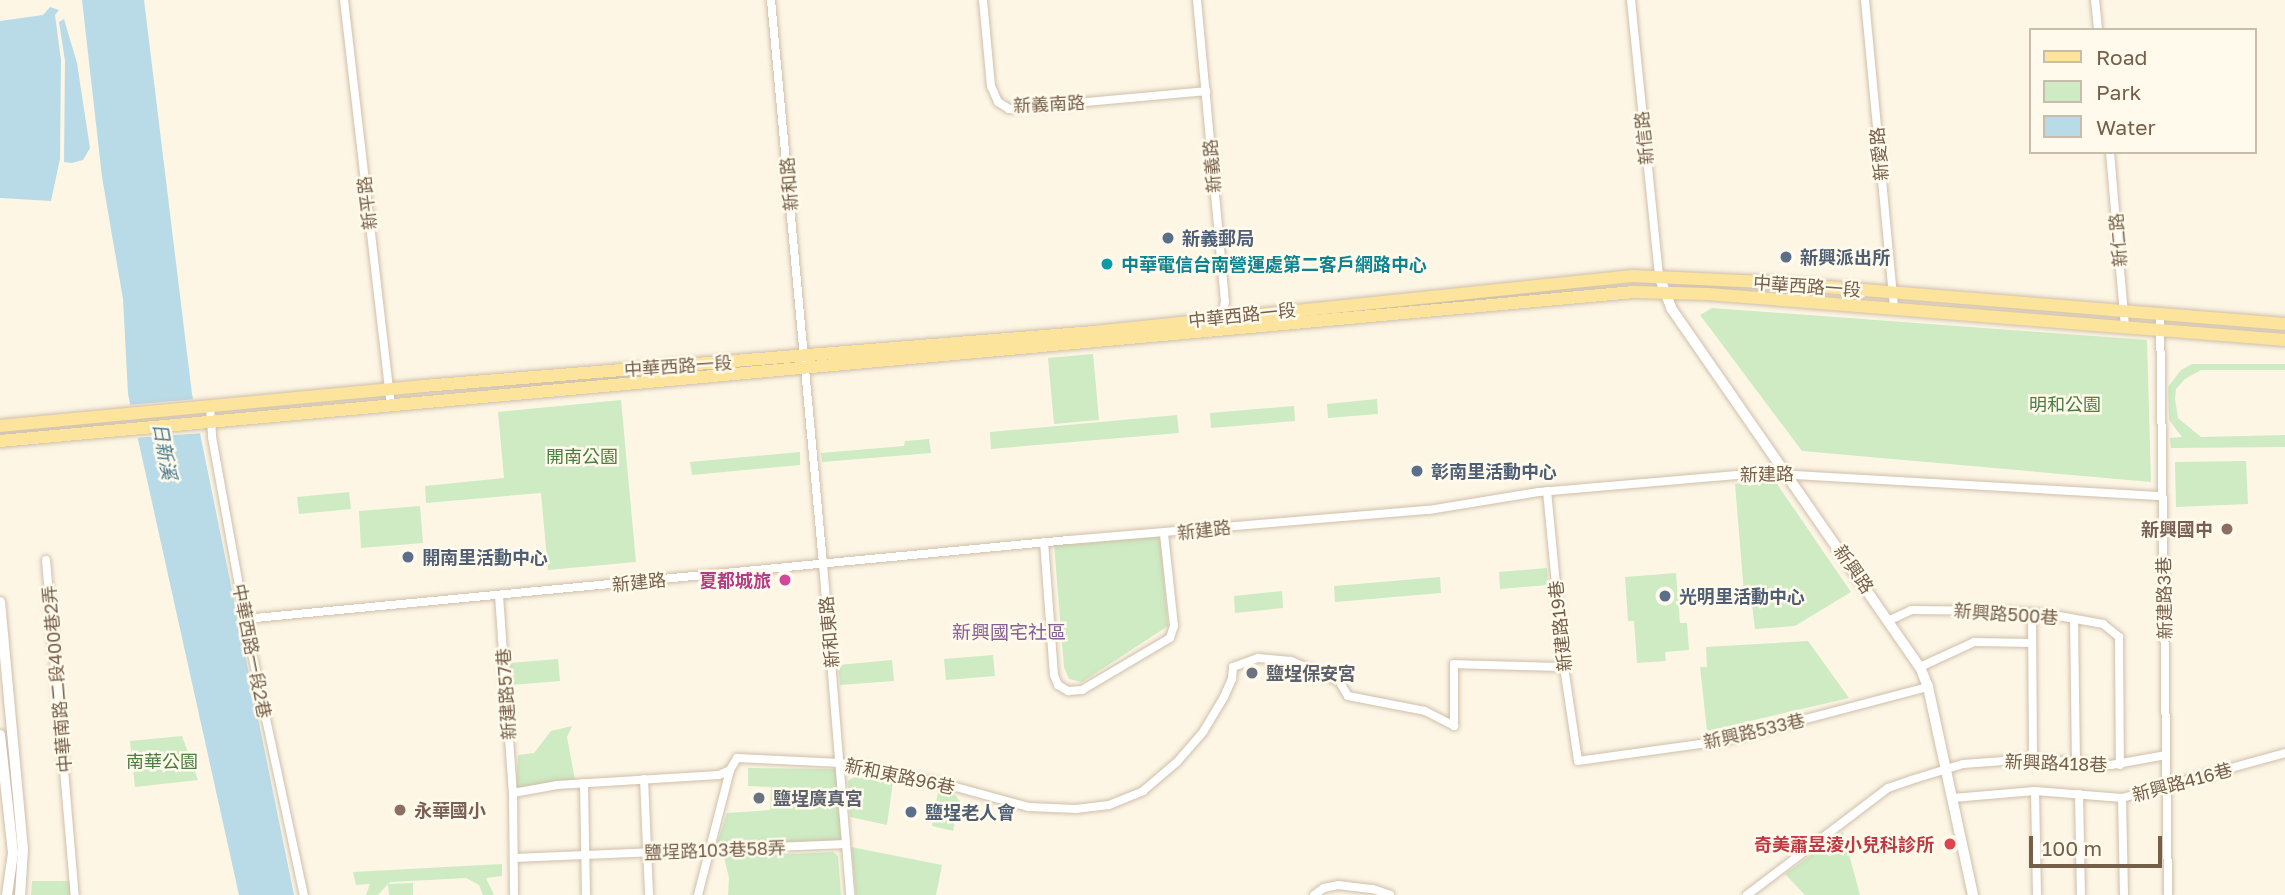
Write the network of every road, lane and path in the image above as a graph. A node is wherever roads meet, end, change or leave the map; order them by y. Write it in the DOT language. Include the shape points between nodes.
graph roads {
  1 [pos="344,0"];
  2 [pos="771,0"];
  3 [pos="983,0"];
  4 [pos="1197,0"];
  5 [pos="1631,0"];
  6 [pos="1865,0"];
  7 [pos="2095,0"];
  8 [pos="2098,28"];
  9 [pos="1206,91"];
  10 [pos="2110,154"];
  11 [pos="1659,276"];
  12 [pos="1665,291"];
  13 [pos="1892,292"];
  14 [pos="1894,308"];
  15 [pos="2126,310"];
  16 [pos="2160,314"];
  17 [pos="1222,317"];
  18 [pos="2285,324"];
  19 [pos="2125,327"];
  20 [pos="2160,330"];
  21 [pos="1216,331"];
  22 [pos="2285,340"];
  23 [pos="805,362"];
  24 [pos="389,389"];
  25 [pos="205,406"];
  26 [pos="391,406"];
  27 [pos="206,422"];
  28 [pos="0,426"];
  29 [pos="0,442"];
  30 [pos="1786,473"];
  31 [pos="1547,491"];
  32 [pos="2162,496"];
  33 [pos="1164,534"];
  34 [pos="1044,542"];
  35 [pos="46,561"];
  36 [pos="823,564"];
  37 [pos="499,594"];
  38 [pos="0,602"];
  39 [pos="2032,613"];
  40 [pos="245,618"];
  41 [pos="2074,619"];
  42 [pos="1890,620"];
  43 [pos="2032,643"];
  44 [pos="2,645"];
  45 [pos="1564,667"];
  46 [pos="1920,667"];
  47 [pos="1928,687"];
  48 [pos="0,735"];
  49 [pos="2285,753"];
  50 [pos="2166,755"];
  51 [pos="2033,760"];
  52 [pos="1578,761"];
  53 [pos="2076,761"];
  54 [pos="841,763"];
  55 [pos="2120,765"];
  56 [pos="1946,768"];
  57 [pos="730,770"];
  58 [pos="644,779"];
  59 [pos="584,783"];
  60 [pos="2167,788"];
  61 [pos="2035,791"];
  62 [pos="513,793"];
  63 [pos="2079,794"];
  64 [pos="1952,798"];
  65 [pos="2122,798"];
  66 [pos="846,844"];
  67 [pos="708,851"];
  68 [pos="648,853"];
  69 [pos="585,855"];
  70 [pos="514,858"];
  71 [pos="75,892"];
  72 [pos="8,895"];
  73 [pos="20,895"];
  74 [pos="304,895"];
  75 [pos="514,895"];
  76 [pos="586,895"];
  77 [pos="649,895"];
  78 [pos="698,895"];
  79 [pos="850,895"];
  80 [pos="1314,895"];
  81 [pos="1390,895"];
  82 [pos="1747,895"];
  83 [pos="1973,895"];
  84 [pos="2037,895"];
  85 [pos="2081,895"];
  86 [pos="2124,895"];
  87 [pos="2168,895"];
  1 -- 24 [label="street, 新平路"];
  2 -- 23 [label="street, 新和路"];
  3 -- 9 [label="street, 新義南路" via="990,86 998,102 1009,109"];
  4 -- 9 [label="street, 新義路"];
  5 -- 11 [label="street, 新信路"];
  6 -- 13 [label="street, 新愛路"];
  7 -- 8 [label="street"];
  9 -- 17 [label="street, 新義路" via="1225,302"];
  10 -- 15 [label="street, 新仁路"];
  11 -- 12 [label="street, 新興路"];
  11 -- 13 [label="main road, 中華西路一段"];
  11 -- 17 [label="main road, 中華西路一段" via="1632,275"];
  12 -- 14 [label="main road, 中華西路一段"];
  12 -- 21 [label="main road, 中華西路一段"];
  12 -- 30 [label="street, 新興路" via="1671,308"];
  13 -- 14 [label="street, 新愛路"];
  13 -- 15 [label="main road, 中華西路一段"];
  14 -- 19 [label="main road, 中華西路一段"];
  15 -- 16 [label="main road, 中華西路一段"];
  15 -- 19 [label="street, 新仁路"];
  16 -- 18 [label="main road, 中華西路一段"];
  16 -- 20 [label="street, 新建路3巷"];
  17 -- 21 [label="street, 新義路"];
  17 -- 23 [label="main road, 中華西路一段"];
  19 -- 20 [label="main road, 中華西路一段"];
  20 -- 22 [label="main road, 中華西路一段"];
  20 -- 32 [label="street, 新建路3巷"];
  21 -- 23 [label="main road, 中華西路一段"];
  23 -- 24 [label="main road, 中華西路一段"];
  23 -- 26 [label="main road, 中華西路一段"];
  23 -- 36 [label="street, 新和東路"];
  24 -- 25 [label="main road, 中華西路一段"];
  24 -- 26 [label="street, 新平路"];
  25 -- 27 [label="street, 中華西路一段2巷"];
  25 -- 28 [label="main road, 中華西路一段"];
  26 -- 27 [label="main road, 中華西路一段"];
  27 -- 29 [label="main road, 中華西路一段"];
  27 -- 40 [label="street, 中華西路一段2巷"];
  30 -- 31 [label="street, 新建路"];
  30 -- 32 [label="street, 新建路"];
  30 -- 42 [label="street, 新興路"];
  31 -- 33 [label="street, 新建路" via="1429,510"];
  31 -- 45 [label="street, 新建路19巷"];
  32 -- 50 [label="street, 新建路3巷"];
  33 -- 34 [label="street, 新建路"];
  33 -- 34 [label="street" via="1174,625 1170,638 1082,690 1068,691 1058,685 1054,675"];
  34 -- 36 [label="street, 新建路"];
  35 -- 71 [label="street, 中華南路二段400巷2弄"];
  36 -- 37 [label="street, 新建路"];
  36 -- 54 [label="street, 新和東路"];
  37 -- 40 [label="street, 新建路"];
  37 -- 62 [label="street, 新建路57巷"];
  38 -- 44 [label="street"];
  39 -- 41 [label="street, 新興路500巷"];
  39 -- 42 [label="street, 新興路500巷" via="1911,610"];
  39 -- 43 [label="street"];
  40 -- 74 [label="street, 中華西路一段2巷"];
  41 -- 53 [label="street"];
  41 -- 55 [label="street, 新興路500巷" via="2103,625 2119,637"];
  42 -- 46 [label="street, 新興路"];
  43 -- 46 [label="street" via="1974,642"];
  43 -- 51 [label="street"];
  44 -- 73 [label="street" via="23,849"];
  45 -- 52 [label="street, 新建路19巷"];
  45 -- 54 [label="street, 新和東路96巷" via="1454,664 1454,726 1425,710 1348,696 1339,681 1291,661 1258,658 1233,667 1232,679 1203,732 1177,762 1143,791 1109,805 1029,807"];
  46 -- 47 [label="street, 新興路"];
  47 -- 52 [label="street, 新興路533巷" via="1722,741"];
  47 -- 56 [label="street, 新興路"];
  48 -- 72 [label="street" via="13,853"];
  49 -- 60 [label="street, 新興路416巷"];
  50 -- 55 [label="street, 新興路418巷"];
  50 -- 60 [label="street, 新建路3巷"];
  51 -- 53 [label="street, 新興路418巷"];
  51 -- 56 [label="street, 新興路418巷"];
  53 -- 55 [label="street, 新興路418巷"];
  54 -- 57 [label="street, 新和東路96巷" via="737,758"];
  54 -- 66 [label="street, 新和東路"];
  56 -- 64 [label="street, 新興路"];
  56 -- 82 [label="street, 新興路418巷" via="1888,788"];
  57 -- 58 [label="street" via="719,775"];
  57 -- 67 [label="street"];
  58 -- 59 [label="street"];
  58 -- 68 [label="street"];
  59 -- 62 [label="street"];
  59 -- 69 [label="street"];
  60 -- 65 [label="street, 新興路416巷"];
  60 -- 87 [label="street, 新建路3巷"];
  61 -- 63 [label="street, 新興路416巷"];
  61 -- 64 [label="street, 新興路416巷"];
  61 -- 84 [label="street"];
  62 -- 70 [label="street, 新建路57巷"];
  63 -- 65 [label="street, 新興路416巷"];
  63 -- 85 [label="street"];
  64 -- 83 [label="street, 新興路"];
  65 -- 86 [label="street"];
  66 -- 67 [label="street, 鹽埕路103巷58弄"];
  66 -- 79 [label="street, 新和東路"];
  67 -- 68 [label="street, 鹽埕路103巷58弄"];
  67 -- 78 [label="street"];
  68 -- 69 [label="street, 鹽埕路103巷58弄"];
  68 -- 77 [label="street"];
  69 -- 70 [label="street, 鹽埕路103巷58弄"];
  69 -- 76 [label="street"];
  70 -- 75 [label="street, 新建路57巷"];
  80 -- 81 [label="street" via="1338,885"];
}
